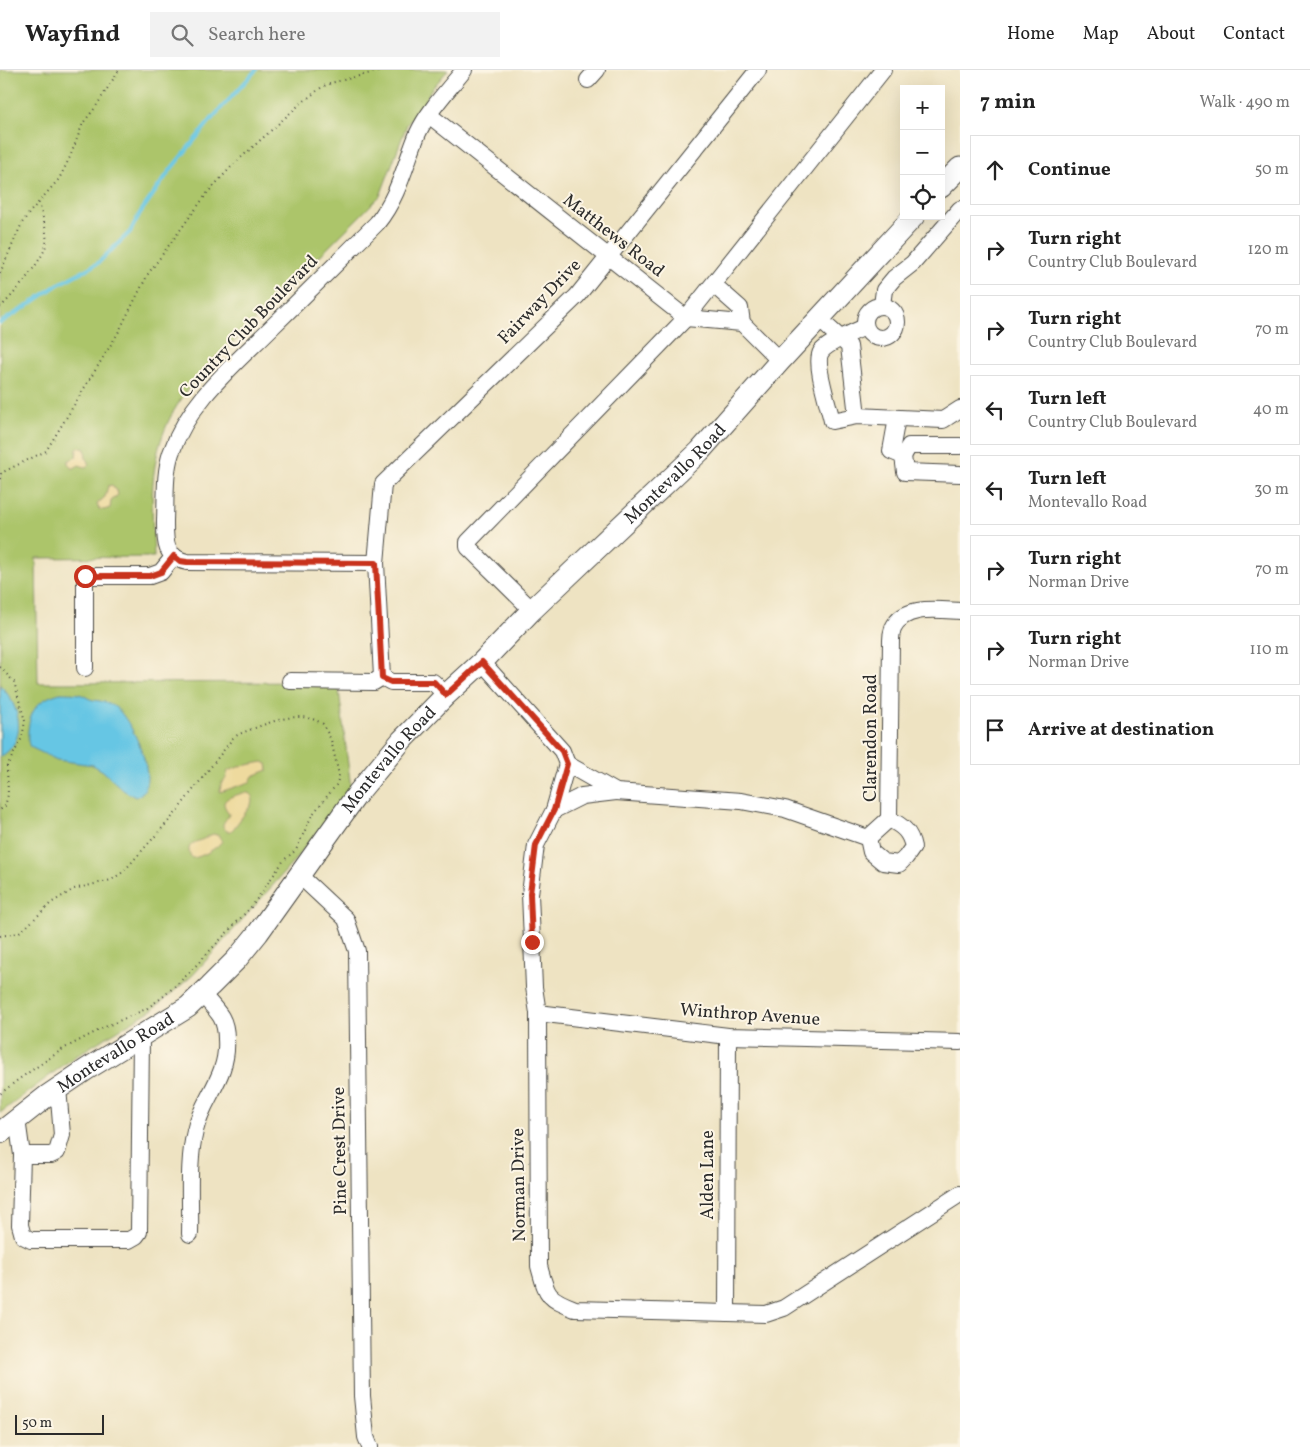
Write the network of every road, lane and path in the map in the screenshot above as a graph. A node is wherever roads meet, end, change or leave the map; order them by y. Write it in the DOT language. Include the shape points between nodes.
graph roads {
  1 [pos="119,70"];
  2 [pos="383,70"];
  3 [pos="464,70"];
  4 [pos="758,70"];
  5 [pos="883,70"];
  6 [pos="429,115"];
  7 [pos="960,168"];
  8 [pos="945,184"];
  9 [pos="39,203"];
  10 [pos="960,208"];
  11 [pos="910,220"];
  12 [pos="608,256"];
  13 [pos="875,259"];
  14 [pos="0,273"];
  15 [pos="894,278"];
  16 [pos="714,285"];
  17 [pos="882,305"];
  18 [pos="0,307"];
  19 [pos="686,318"];
  20 [pos="819,319"];
  21 [pos="742,323"];
  22 [pos="865,327"];
  23 [pos="845,342"];
  24 [pos="780,361"];
  25 [pos="960,409"];
  26 [pos="857,416"];
  27 [pos="896,418"];
  28 [pos="960,446"];
  29 [pos="906,451"];
  30 [pos="960,474"];
  31 [pos="0,479"];
  32 [pos="174,556"];
  33 [pos="376,563"];
  34 [pos="532,610"];
  35 [pos="960,610"];
  36 [pos="482,662"];
  37 [pos="0,667"];
  38 [pos="85,668"];
  39 [pos="382,678"];
  40 [pos="290,681"];
  41 [pos="446,695"];
  42 [pos="567,764"];
  43 [pos="616,792"];
  44 [pos="0,810"];
  45 [pos="554,810"];
  46 [pos="889,819"];
  47 [pos="868,838"];
  48 [pos="299,875"];
  49 [pos="0,936"];
  50 [pos="202,994"];
  51 [pos="538,1013"];
  52 [pos="728,1036"];
  53 [pos="141,1037"];
  54 [pos="960,1042"];
  55 [pos="58,1088"];
  56 [pos="0,1094"];
  57 [pos="17,1120"];
  58 [pos="0,1133"];
  59 [pos="22,1155"];
  60 [pos="960,1194"];
  61 [pos="190,1234"];
  62 [pos="728,1313"];
  63 [pos="370,1447"];
  1 -- 9 [label="path" via="83,123 62,175"];
  2 -- 31 [label="path" via="322,87 233,165 208,192 148,274 118,333 46,451 1,473"];
  3 -- 6 [label="street, Country Club Boulevard"];
  4 -- 12 [label="street, Fairway Drive"];
  5 -- 16 [label="street"];
  6 -- 12 [label="street, Matthews Road"];
  6 -- 32 [label="street, Country Club Boulevard" via="419,131 395,195 378,223 212,387 185,421 170,455 166,484 166,547"];
  7 -- 8 [label="main road"];
  9 -- 14 [label="path" via="22,223"];
  9 -- 18 [label="path" via="46,236 45,250"];
  10 -- 15 [label="street" via="913,263"];
  11 -- 13 [label="main road, Montevallo Road"];
  12 -- 19 [label="street, Matthews Road"];
  12 -- 33 [label="street, Fairway Drive" via="577,296 383,484"];
  13 -- 15 [label="street"];
  13 -- 20 [label="main road, Montevallo Road"];
  15 -- 17 [label="street" via="884,290"];
  16 -- 19 [label="street"];
  16 -- 21 [label="street" via="740,308"];
  17 -- 22 [label="street" via="868,312"];
  17 -- 22 [label="street" via="895,313 896,329 888,337 877,338"];
  19 -- 21 [label="street"];
  19 -- 34 [label="street" via="468,542 468,547"];
  20 -- 23 [label="street"];
  20 -- 24 [label="main road, Montevallo Road"];
  21 -- 24 [label="street"];
  22 -- 23 [label="street"];
  23 -- 26 [label="street"];
  23 -- 26 [label="street" via="822,351 818,362 832,421"];
  24 -- 34 [label="main road, Montevallo Road" via="700,450"];
  25 -- 27 [label="street" via="943,420"];
  26 -- 27 [label="street"];
  27 -- 29 [label="street" via="891,451"];
  28 -- 29 [label="street"];
  29 -- 30 [label="street" via="904,472"];
  32 -- 33 [label="street" via="187,562"];
  32 -- 38 [label="street" via="161,572 150,576 85,576"];
  33 -- 39 [label="street"];
  34 -- 36 [label="main road, Montevallo Road"];
  35 -- 46 [label="street, Clarendon Road" via="910,613 893,627"];
  36 -- 41 [label="main road, Montevallo Road"];
  36 -- 42 [label="street" via="562,751"];
  37 -- 44 [label="path" via="14,682 25,721 22,738 7,766 8,795 5,806"];
  39 -- 40 [label="street" via="374,682"];
  39 -- 41 [label="street" via="391,682 434,682"];
  41 -- 48 [label="main road, Montevallo Road" via="402,740 358,793"];
  42 -- 43 [label="street"];
  42 -- 45 [label="street, Norman Drive"];
  43 -- 45 [label="street" via="582,796"];
  43 -- 47 [label="street" via="741,801 785,809"];
  45 -- 51 [label="street, Norman Drive" via="536,845 530,894"];
  46 -- 47 [label="street, Clarendon Road"];
  46 -- 47 [label="street" via="900,824 911,836 913,847 899,864 883,862 871,852"];
  48 -- 50 [label="main road, Montevallo Road" via="236,960"];
  48 -- 63 [label="street, Pine Crest Drive" via="346,919 357,951 362,1396"];
  49 -- 56 [label="path" via="26,928 51,904 74,889 112,880 123,872 174,815 233,738 278,718 309,718 323,724 331,740 339,775 337,784 312,814 296,850 284,860 252,906 188,975 152,1005 63,1049"];
  50 -- 53 [label="main road, Montevallo Road" via="188,1007"];
  50 -- 61 [label="street" via="222,1018 227,1047 219,1079 200,1113 195,1130"];
  51 -- 52 [label="street, Winthrop Avenue"];
  51 -- 62 [label="street, Norman Drive" via="539,1266 545,1290 556,1302 575,1309"];
  52 -- 54 [label="street, Winthrop Avenue"];
  52 -- 62 [label="street, Alden Lane"];
  53 -- 55 [label="main road, Montevallo Road"];
  53 -- 59 [label="street" via="139,1232 136,1236 129,1240 31,1240 23,1236 20,1225"];
  55 -- 57 [label="main road, Montevallo Road"];
  55 -- 59 [label="street" via="62,1135 57,1152"];
  57 -- 58 [label="main road, Montevallo Road"];
  57 -- 59 [label="street"];
  60 -- 62 [label="street, Norman Drive" via="784,1308 766,1314"];
}
